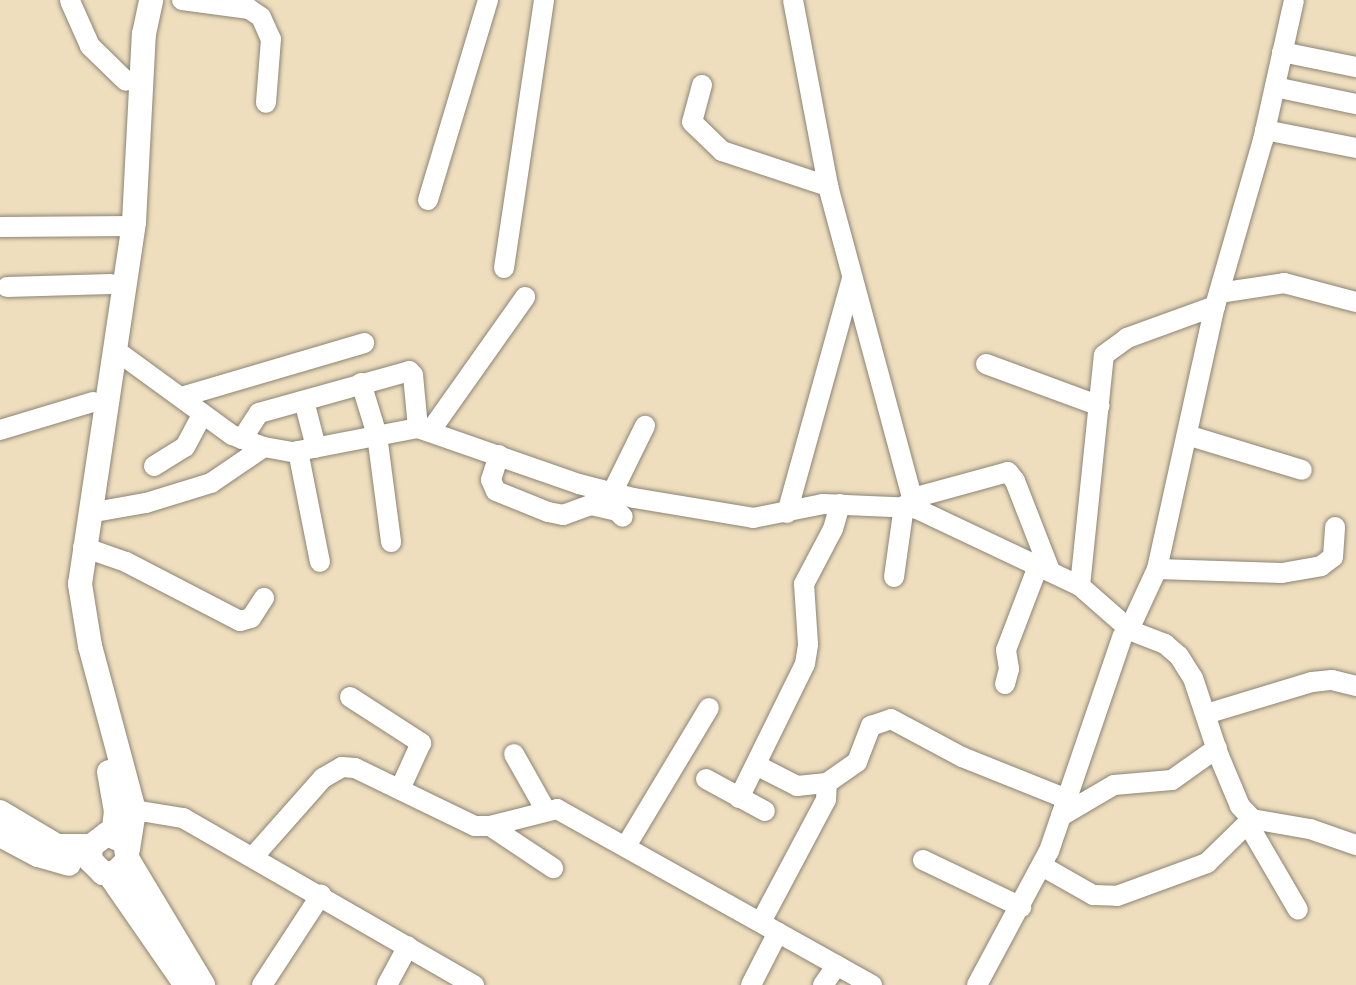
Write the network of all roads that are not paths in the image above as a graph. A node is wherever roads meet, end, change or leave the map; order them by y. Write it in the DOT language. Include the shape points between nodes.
graph roads {
  1 [pos="139,0"];
  2 [pos="151,0"];
  3 [pos="182,0"];
  4 [pos="488,0"];
  5 [pos="544,0"];
  6 [pos="793,0"];
  7 [pos="1294,0"];
  8 [pos="70,1"];
  9 [pos="1282,52"];
  10 [pos="1356,67"];
  11 [pos="126,81"];
  12 [pos="702,85"];
  13 [pos="1275,87"];
  14 [pos="266,103"];
  15 [pos="1356,104"];
  16 [pos="1265,130"];
  17 [pos="1356,148"];
  18 [pos="828,186"];
  19 [pos="428,200"];
  20 [pos="126,225"];
  21 [pos="0,226"];
  22 [pos="504,268"];
  23 [pos="852,276"];
  24 [pos="111,284"];
  25 [pos="7,287"];
  26 [pos="525,297"];
  27 [pos="1217,300"];
  28 [pos="1356,302"];
  29 [pos="364,343"];
  30 [pos="114,349"];
  31 [pos="986,364"];
  32 [pos="361,383"];
  33 [pos="181,397"];
  34 [pos="304,401"];
  35 [pos="93,402"];
  36 [pos="1100,406"];
  37 [pos="202,414"];
  38 [pos="0,416"];
  39 [pos="25,422"];
  40 [pos="645,426"];
  41 [pos="424,429"];
  42 [pos="0,430"];
  43 [pos="377,435"];
  44 [pos="1187,435"];
  45 [pos="242,439"];
  46 [pos="264,447"];
  47 [pos="307,449"];
  48 [pos="499,455"];
  49 [pos="154,466"];
  50 [pos="1302,470"];
  51 [pos="612,492"];
  52 [pos="840,504"];
  53 [pos="910,504"];
  54 [pos="89,513"];
  55 [pos="787,513"];
  56 [pos="623,518"];
  57 [pos="1335,527"];
  58 [pos="390,542"];
  59 [pos="84,547"];
  60 [pos="320,562"];
  61 [pos="1044,568"];
  62 [pos="1157,569"];
  63 [pos="894,577"];
  64 [pos="1080,586"];
  65 [pos="264,598"];
  66 [pos="1128,627"];
  67 [pos="1005,684"];
  68 [pos="1356,686"];
  69 [pos="350,697"];
  70 [pos="709,708"];
  71 [pos="1206,714"];
  72 [pos="1217,748"];
  73 [pos="514,754"];
  74 [pos="756,765"];
  75 [pos="706,779"];
  76 [pos="826,783"];
  77 [pos="400,789"];
  78 [pos="739,798"];
  79 [pos="1064,807"];
  80 [pos="544,809"];
  81 [pos="134,810"];
  82 [pos="765,811"];
  83 [pos="0,812"];
  84 [pos="1250,821"];
  85 [pos="490,826"];
  86 [pos="0,835"];
  87 [pos="1356,845"];
  88 [pos="626,846"];
  89 [pos="110,854"];
  90 [pos="253,857"];
  91 [pos="923,860"];
  92 [pos="1042,866"];
  93 [pos="553,868"];
  94 [pos="321,895"];
  95 [pos="1020,908"];
  96 [pos="1298,910"];
  97 [pos="770,927"];
  98 [pos="408,946"];
  99 [pos="837,965"];
  100 [pos="186,985"];
  101 [pos="203,985"];
  102 [pos="262,985"];
  103 [pos="387,985"];
  104 [pos="474,985"];
  105 [pos="751,985"];
  106 [pos="822,985"];
  107 [pos="872,985"];
  108 [pos="976,985"];
  1 -- 11 [label="main road"];
  2 -- 20 [label="main road" via="144,34"];
  3 -- 14 [label="street" via="249,9 261,17 271,39"];
  4 -- 19 [label="street"];
  5 -- 22 [label="street"];
  6 -- 18 [label="street"];
  7 -- 9 [label="street"];
  8 -- 11 [label="street" via="90,46"];
  9 -- 10 [label="street"];
  9 -- 13 [label="street"];
  11 -- 20 [label="main road"];
  12 -- 18 [label="street" via="693,126 722,151"];
  13 -- 15 [label="street"];
  13 -- 16 [label="street"];
  16 -- 17 [label="street"];
  16 -- 27 [label="street"];
  18 -- 23 [label="street"];
  20 -- 21 [label="street"];
  20 -- 24 [label="main road"];
  20 -- 30 [label="main road"];
  23 -- 53 [label="street"];
  23 -- 55 [label="street"];
  24 -- 25 [label="street"];
  24 -- 35 [label="main road"];
  26 -- 41 [label="street"];
  27 -- 28 [label="street" via="1284,283"];
  27 -- 36 [label="street" via="1116,344 1104,355 1101,366"];
  27 -- 44 [label="street"];
  29 -- 33 [label="street"];
  30 -- 33 [label="street"];
  30 -- 54 [label="main road"];
  31 -- 36 [label="street"];
  32 -- 34 [label="street"];
  32 -- 41 [label="street" via="411,372"];
  32 -- 43 [label="street"];
  33 -- 37 [label="street"];
  34 -- 45 [label="street" via="259,412"];
  34 -- 47 [label="street"];
  35 -- 39 [label="street"];
  35 -- 89 [label="main road" via="68,573 73,630 113,789"];
  36 -- 64 [label="street"];
  37 -- 45 [label="street"];
  37 -- 49 [label="street" via="185,447"];
  38 -- 39 [label="street"];
  39 -- 42 [label="street"];
  40 -- 51 [label="street"];
  41 -- 43 [label="street"];
  41 -- 48 [label="street"];
  43 -- 47 [label="street"];
  43 -- 58 [label="street"];
  44 -- 50 [label="street"];
  44 -- 62 [label="street"];
  45 -- 46 [label="street"];
  46 -- 47 [label="street"];
  46 -- 54 [label="street" via="200,487 146,503"];
  47 -- 60 [label="street"];
  48 -- 51 [label="street"];
  48 -- 56 [label="street" via="491,480 496,491 548,512 563,515 591,505 617,511"];
  51 -- 55 [label="street" via="753,518"];
  52 -- 53 [label="street"];
  52 -- 55 [label="street"];
  52 -- 74 [label="street" via="833,529 804,584 808,644 805,664"];
  53 -- 61 [label="street"];
  53 -- 61 [label="street" via="1008,472 1015,481"];
  53 -- 63 [label="street"];
  54 -- 59 [label="main road"];
  57 -- 62 [label="street" via="1333,557 1322,566 1282,573"];
  59 -- 65 [label="street" via="126,562 240,621 251,618"];
  59 -- 81 [label="main road" via="84,614"];
  61 -- 64 [label="street"];
  61 -- 67 [label="street" via="1006,650 1009,669"];
  62 -- 66 [label="street"];
  64 -- 66 [label="street"];
  66 -- 71 [label="street" via="1155,638 1179,657 1193,678"];
  66 -- 79 [label="street"];
  68 -- 71 [label="street" via="1332,680 1312,682"];
  69 -- 77 [label="street" via="421,743"];
  70 -- 88 [label="street"];
  71 -- 72 [label="street"];
  72 -- 79 [label="street" via="1172,780 1114,785"];
  72 -- 84 [label="street"];
  73 -- 80 [label="street"];
  74 -- 76 [label="street" via="797,786"];
  74 -- 78 [label="street"];
  75 -- 78 [label="street"];
  76 -- 79 [label="street" via="857,762 871,726 891,719"];
  76 -- 97 [label="street" via="826,800"];
  77 -- 85 [label="street" via="463,822"];
  77 -- 90 [label="street" via="355,768 331,771"];
  78 -- 82 [label="street"];
  79 -- 92 [label="street"];
  80 -- 85 [label="street"];
  80 -- 88 [label="street" via="567,813"];
  81 -- 89 [label="main road"];
  81 -- 90 [label="street" via="183,818"];
  83 -- 89 [label="main road" via="57,846"];
  84 -- 87 [label="street" via="1310,829"];
  84 -- 92 [label="street" via="1207,863 1117,896 1093,895"];
  84 -- 96 [label="street"];
  85 -- 93 [label="street"];
  86 -- 89 [label="main road" via="59,864"];
  88 -- 97 [label="street"];
  89 -- 100 [label="main road"];
  89 -- 101 [label="main road"];
  90 -- 94 [label="street"];
  91 -- 95 [label="street"];
  92 -- 95 [label="street"];
  94 -- 98 [label="street"];
  94 -- 102 [label="street"];
  95 -- 108 [label="street"];
  97 -- 99 [label="street"];
  97 -- 105 [label="street"];
  98 -- 103 [label="street"];
  98 -- 104 [label="street"];
  99 -- 106 [label="street"];
  99 -- 107 [label="street"];
}
